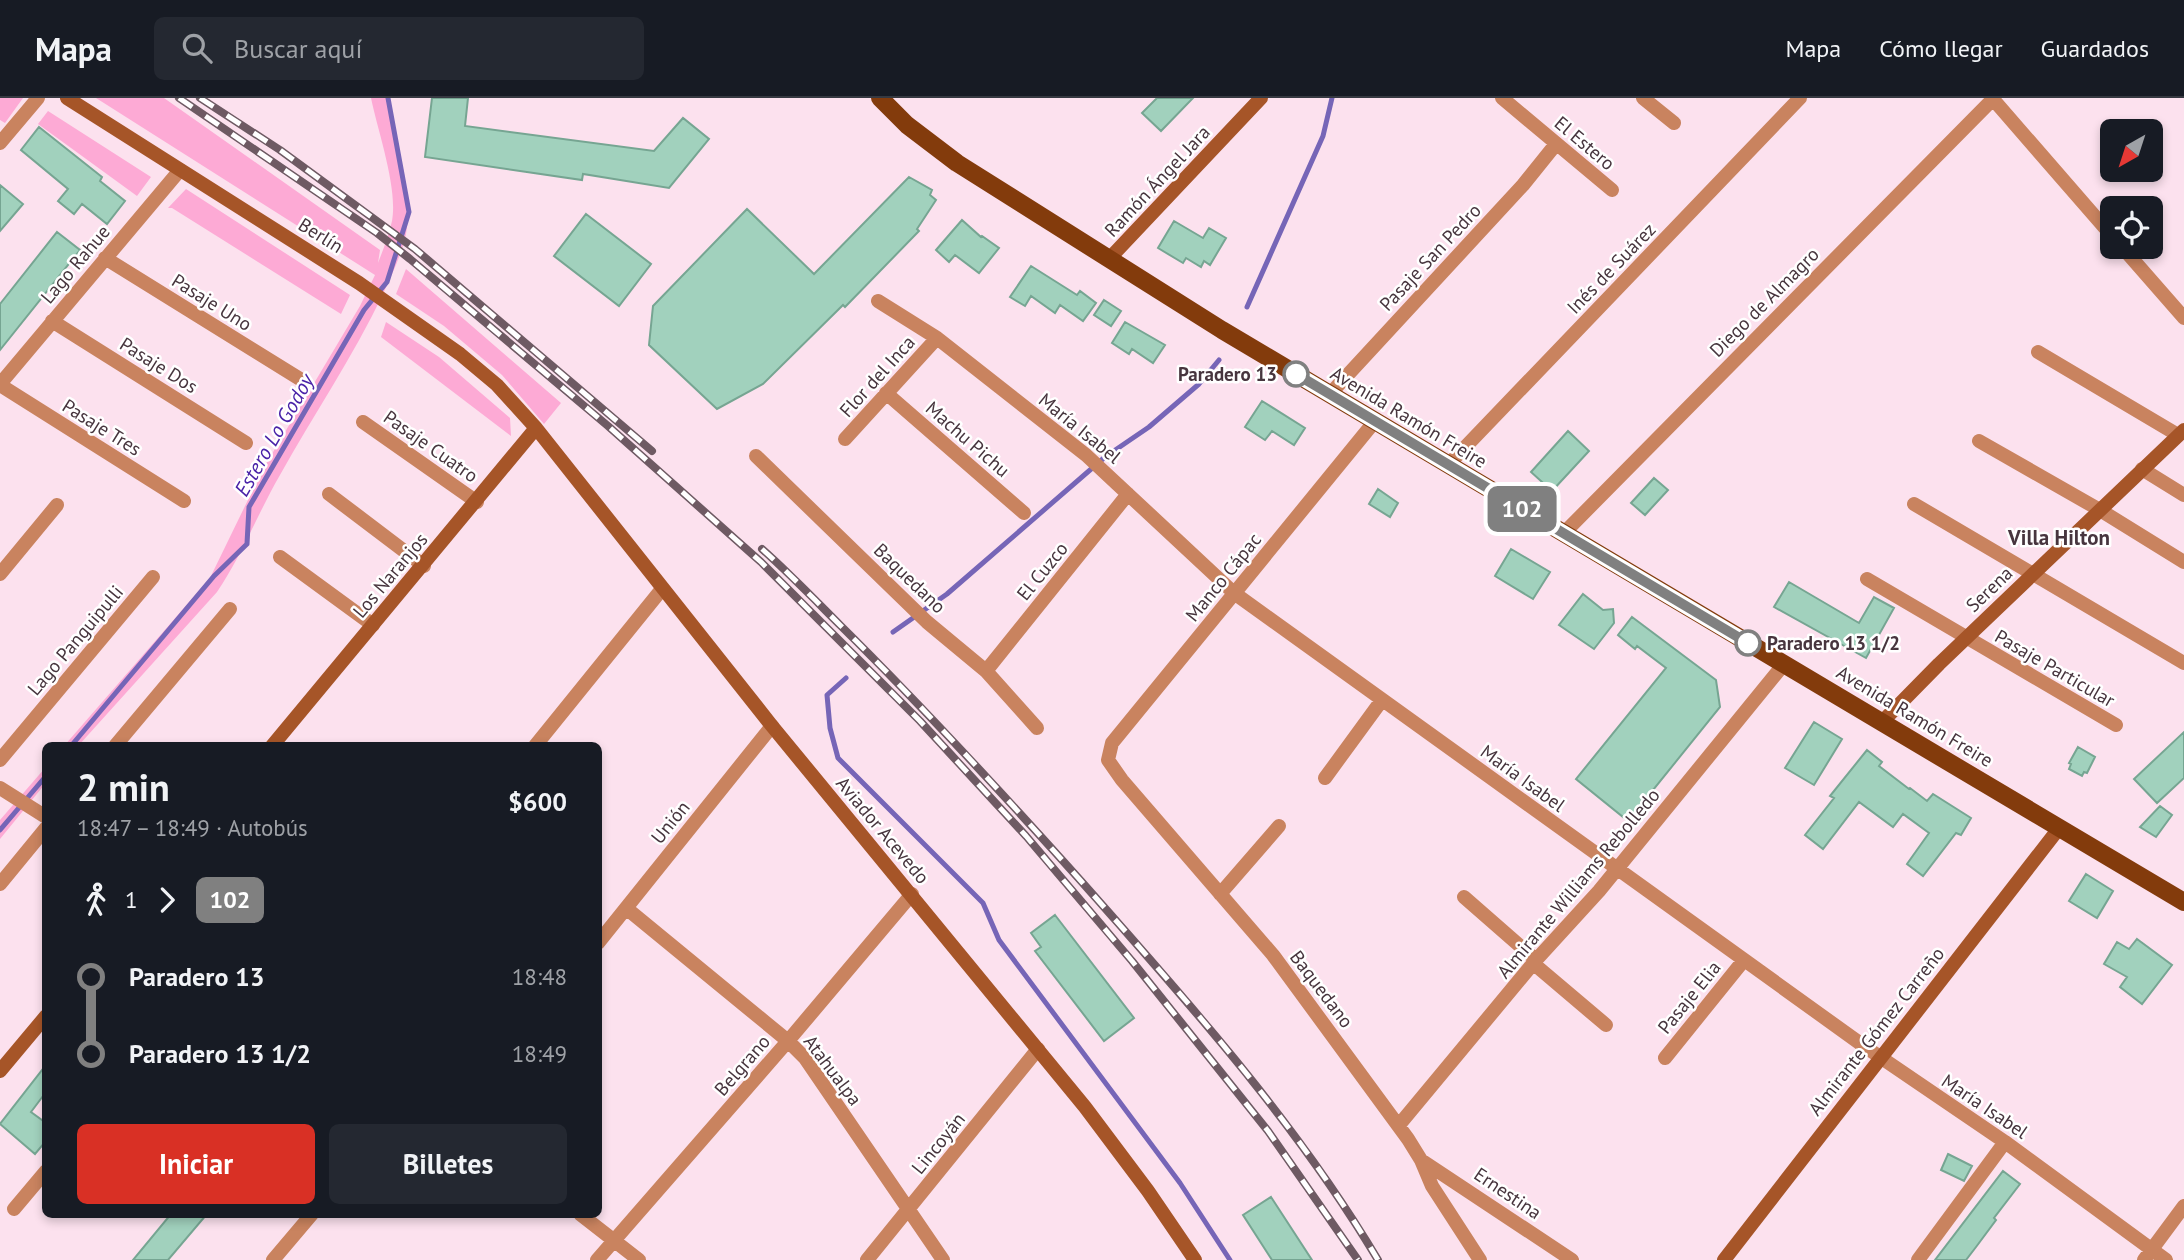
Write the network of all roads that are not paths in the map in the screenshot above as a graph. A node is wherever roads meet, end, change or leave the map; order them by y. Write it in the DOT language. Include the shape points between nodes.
graph roads {
  1 [pos="38,98"];
  2 [pos="67,98"];
  3 [pos="880,98"];
  4 [pos="1261,98"];
  5 [pos="1502,98"];
  6 [pos="1643,98"];
  7 [pos="1800,98"];
  8 [pos="1993,98"];
  9 [pos="1674,123"];
  10 [pos="0,143"];
  11 [pos="1556,144"];
  12 [pos="180,170"];
  13 [pos="1612,190"];
  14 [pos="2100,222"];
  15 [pos="105,258"];
  16 [pos="2132,259"];
  17 [pos="1109,260"];
  18 [pos="878,302"];
  19 [pos="2184,318"];
  20 [pos="52,320"];
  21 [pos="937,338"];
  22 [pos="2038,352"];
  23 [pos="300,379"];
  24 [pos="0,384"];
  25 [pos="886,393"];
  26 [pos="1330,394"];
  27 [pos="1375,421"];
  28 [pos="363,422"];
  29 [pos="537,428"];
  30 [pos="2181,432"];
  31 [pos="845,439"];
  32 [pos="1979,441"];
  33 [pos="246,443"];
  34 [pos="756,456"];
  35 [pos="1449,464"];
  36 [pos="2142,469"];
  37 [pos="329,494"];
  38 [pos="1128,494"];
  39 [pos="2184,495"];
  40 [pos="184,501"];
  41 [pos="477,502"];
  42 [pos="1914,504"];
  43 [pos="57,505"];
  44 [pos="2100,510"];
  45 [pos="1024,513"];
  46 [pos="1563,534"];
  47 [pos="280,557"];
  48 [pos="2184,562"];
  49 [pos="424,566"];
  50 [pos="0,574"];
  51 [pos="2032,575"];
  52 [pos="153,577"];
  53 [pos="1867,579"];
  54 [pos="662,589"];
  55 [pos="1234,593"];
  56 [pos="230,609"];
  57 [pos="373,625"];
  58 [pos="1965,638"];
  59 [pos="2184,663"];
  60 [pos="1784,664"];
  61 [pos="986,671"];
  62 [pos="1382,700"];
  63 [pos="1883,721"];
  64 [pos="2116,725"];
  65 [pos="772,726"];
  66 [pos="1037,728"];
  67 [pos="118,742"];
  68 [pos="275,742"];
  69 [pos="538,742"];
  70 [pos="0,760"];
  71 [pos="1108,760"];
  72 [pos="1325,778"];
  73 [pos="5,790"];
  74 [pos="42,818"];
  75 [pos="42,823"];
  76 [pos="1279,826"];
  77 [pos="2060,827"];
  78 [pos="1617,869"];
  79 [pos="0,884"];
  80 [pos="912,894"];
  81 [pos="1220,894"];
  82 [pos="1464,897"];
  83 [pos="2184,902"];
  84 [pos="626,908"];
  85 [pos="602,938"];
  86 [pos="1744,960"];
  87 [pos="1535,962"];
  88 [pos="42,1021"];
  89 [pos="1606,1025"];
  90 [pos="788,1041"];
  91 [pos="1038,1049"];
  92 [pos="1665,1058"];
  93 [pos="1880,1058"];
  94 [pos="0,1071"];
  95 [pos="1399,1125"];
  96 [pos="2005,1142"];
  97 [pos="1422,1160"];
  98 [pos="42,1176"];
  99 [pos="2184,1206"];
  100 [pos="14,1209"];
  101 [pos="908,1210"];
  102 [pos="309,1218"];
  103 [pos="585,1218"];
  104 [pos="614,1240"];
  105 [pos="2148,1255"];
  106 [pos="1188,1257"];
  107 [pos="273,1260"];
  108 [pos="597,1260"];
  109 [pos="639,1260"];
  110 [pos="867,1260"];
  111 [pos="943,1260"];
  112 [pos="1480,1260"];
  113 [pos="1572,1260"];
  114 [pos="1724,1260"];
  115 [pos="1918,1260"];
  116 [pos="2166,1260"];
  1 -- 10 [label="street"];
  2 -- 12 [label="main road, Berlín"];
  3 -- 17 [label="main road, Avenida Ramón Freire" via="957,163"];
  4 -- 17 [label="main road, Ramón Ángel Jara"];
  5 -- 11 [label="street, El Estero"];
  6 -- 9 [label="street"];
  7 -- 35 [label="street, Inés de Suárez"];
  8 -- 14 [label="street"];
  8 -- 46 [label="street, Diego de Almagro"];
  11 -- 13 [label="street, El Estero"];
  11 -- 26 [label="street, Pasaje San Pedro"];
  12 -- 15 [label="street, Lago Rahue"];
  12 -- 29 [label="main road, Berlín" via="359,283 460,354"];
  15 -- 20 [label="street, Lago Rahue"];
  15 -- 23 [label="street, Pasaje Uno"];
  16 -- 19 [label="street"];
  17 -- 26 [label="main road, Avenida Ramón Freire"];
  18 -- 21 [label="street, María Isabel"];
  20 -- 24 [label="street, Lago Rahue"];
  20 -- 33 [label="street, Pasaje Dos"];
  21 -- 25 [label="street, Flor del Inca"];
  21 -- 38 [label="street, María Isabel" via="1086,455"];
  22 -- 30 [label="street"];
  24 -- 40 [label="street, Pasaje Tres"];
  25 -- 31 [label="street, Flor del Inca"];
  25 -- 45 [label="street, Machu Pichu"];
  26 -- 27 [label="main road, Avenida Ramón Freire"];
  27 -- 35 [label="main road, Avenida Ramón Freire"];
  27 -- 55 [label="street, Manco Cápac"];
  28 -- 41 [label="street, Pasaje Cuatro"];
  29 -- 41 [label="main road, Los Naranjos"];
  29 -- 54 [label="main road, Aviador Acevedo"];
  30 -- 36 [label="main road, Serena"];
  32 -- 44 [label="street"];
  34 -- 61 [label="street, Baquedano" via="927,622"];
  35 -- 46 [label="main road, Avenida Ramón Freire"];
  36 -- 39 [label="street"];
  36 -- 44 [label="main road, Serena"];
  37 -- 49 [label="street"];
  38 -- 55 [label="street, María Isabel"];
  38 -- 61 [label="street, El Cuzco"];
  41 -- 49 [label="main road, Los Naranjos"];
  42 -- 51 [label="street"];
  43 -- 50 [label="street"];
  44 -- 48 [label="street"];
  44 -- 51 [label="main road, Serena"];
  46 -- 60 [label="main road, Avenida Ramón Freire"];
  47 -- 57 [label="street"];
  49 -- 57 [label="main road, Los Naranjos"];
  51 -- 58 [label="main road, Serena"];
  51 -- 59 [label="street"];
  52 -- 70 [label="street, Lago Panguipulli"];
  53 -- 58 [label="street, Pasaje Particular"];
  54 -- 65 [label="main road, Aviador Acevedo"];
  54 -- 69 [label="street"];
  55 -- 62 [label="street, María Isabel"];
  55 -- 71 [label="street, Manco Cápac" via="1112,743"];
  56 -- 67 [label="street"];
  57 -- 68 [label="main road, Los Naranjos"];
  58 -- 63 [label="main road, Serena"];
  58 -- 64 [label="street, Pasaje Particular"];
  60 -- 63 [label="main road, Avenida Ramón Freire"];
  60 -- 78 [label="street, Almirante Williams Rebolledo"];
  61 -- 66 [label="street, Baquedano"];
  62 -- 72 [label="street"];
  62 -- 78 [label="street, María Isabel"];
  63 -- 77 [label="main road, Avenida Ramón Freire"];
  65 -- 80 [label="main road, Aviador Acevedo"];
  65 -- 84 [label="street, Unión"];
  71 -- 81 [label="street, Baquedano"];
  73 -- 74 [label="street"];
  75 -- 79 [label="street"];
  76 -- 81 [label="street"];
  77 -- 83 [label="main road, Avenida Ramón Freire"];
  77 -- 93 [label="main road, Almirante Gómez Carreño"];
  78 -- 86 [label="street, María Isabel"];
  78 -- 87 [label="street, Almirante Williams Rebolledo"];
  80 -- 90 [label="street, Belgrano"];
  80 -- 91 [label="main road, Aviador Acevedo"];
  81 -- 95 [label="street, Baquedano" via="1273,955"];
  82 -- 87 [label="street"];
  84 -- 85 [label="street, Unión"];
  84 -- 90 [label="street, Atahualpa"];
  86 -- 92 [label="street, Pasaje Elia"];
  86 -- 93 [label="street, María Isabel"];
  87 -- 89 [label="street"];
  87 -- 95 [label="street, Almirante Williams Rebolledo"];
  88 -- 94 [label="main road"];
  90 -- 101 [label="street, Atahualpa" via="805,1058"];
  90 -- 104 [label="street, Belgrano"];
  91 -- 101 [label="street, Lincoyán"];
  91 -- 106 [label="main road, Aviador Acevedo" via="1148,1191"];
  93 -- 96 [label="street, María Isabel"];
  93 -- 114 [label="main road, Almirante Gómez Carreño"];
  95 -- 97 [label="street, Baquedano"];
  96 -- 105 [label="street, María Isabel"];
  96 -- 115 [label="street"];
  97 -- 112 [label="street, Baquedano" via="1432,1186"];
  97 -- 113 [label="street, Ernestina"];
  98 -- 100 [label="street"];
  99 -- 105 [label="street"];
  101 -- 110 [label="street, Lincoyán"];
  101 -- 111 [label="street, Atahualpa"];
  102 -- 107 [label="street"];
  103 -- 104 [label="street"];
  104 -- 108 [label="street, Belgrano"];
  104 -- 109 [label="street"];
  105 -- 116 [label="street, María Isabel"];
}
